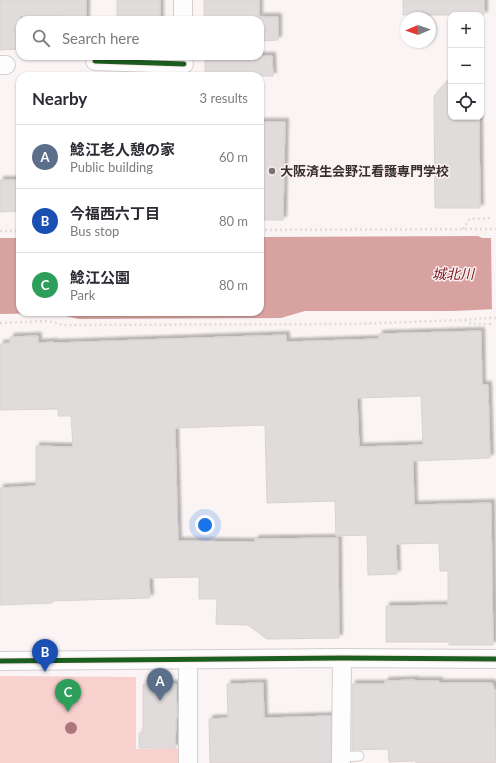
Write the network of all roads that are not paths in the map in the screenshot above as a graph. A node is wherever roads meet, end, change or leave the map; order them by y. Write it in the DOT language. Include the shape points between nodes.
graph roads {
  1 [pos="183,0"];
  2 [pos="183,16"];
  3 [pos="95,61"];
  4 [pos="184,65"];
  5 [pos="342,658"];
  6 [pos="496,659"];
  7 [pos="188,660"];
  8 [pos="0,661"];
  9 [pos="359,756"];
  10 [pos="341,760"];
  11 [pos="188,763"];
  1 -- 2 [label="street"];
  3 -- 4 [label="street"];
  5 -- 6 [label="street"];
  5 -- 7 [label="street"];
  5 -- 10 [label="street"];
  7 -- 8 [label="street"];
  7 -- 11 [label="street"];
  9 -- 10 [label="lane"];
}
